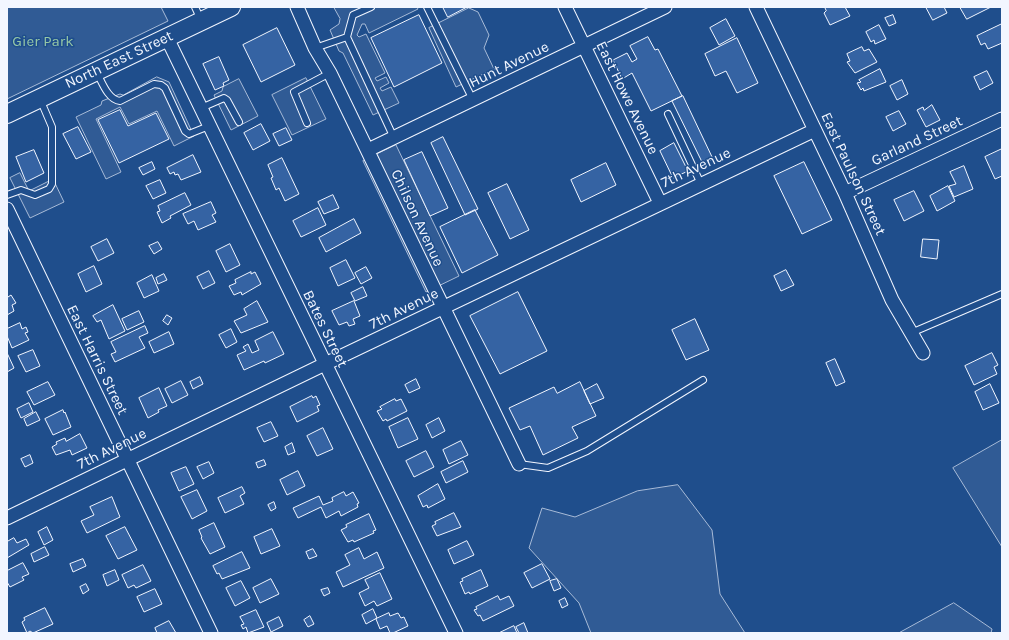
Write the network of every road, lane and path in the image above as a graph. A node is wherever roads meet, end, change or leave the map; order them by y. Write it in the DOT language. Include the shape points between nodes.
graph roads {
  1 [pos="231,7"];
  2 [pos="297,7"];
  3 [pos="371,7"];
  4 [pos="427,7"];
  5 [pos="565,7"];
  6 [pos="665,7"];
  7 [pos="756,7"];
  8 [pos="198,14"];
  9 [pos="347,37"];
  10 [pos="167,38"];
  11 [pos="584,46"];
  12 [pos="315,48"];
  13 [pos="96,71"];
  14 [pos="330,73"];
  15 [pos="39,98"];
  16 [pos="473,100"];
  17 [pos="201,108"];
  18 [pos="7,114"];
  19 [pos="668,114"];
  20 [pos="1002,119"];
  21 [pos="238,122"];
  22 [pos="307,123"];
  23 [pos="209,126"];
  24 [pos="815,130"];
  25 [pos="394,138"];
  26 [pos="368,150"];
  27 [pos="701,184"];
  28 [pos="845,193"];
  29 [pos="7,195"];
  30 [pos="660,203"];
  31 [pos="7,209"];
  32 [pos="1002,294"];
  33 [pos="442,308"];
  34 [pos="911,333"];
  35 [pos="923,353"];
  36 [pos="325,364"];
  37 [pos="703,380"];
  38 [pos="128,460"];
  39 [pos="519,464"];
  40 [pos="7,518"];
  41 [pos="211,633"];
  42 [pos="456,633"];
  1 -- 8 [label="main road, North East Street"];
  2 -- 12 [label="street, Chilson Avenue"];
  3 -- 9 [label="lane" via="353,15"];
  4 -- 16 [label="lane"];
  5 -- 11 [label="street, East Howe Avenue"];
  6 -- 11 [label="street, Hunt Avenue"];
  7 -- 24 [label="street, East Paulson Street"];
  8 -- 10 [label="main road, North East Street"];
  9 -- 12 [label="lane"];
  9 -- 25 [label="lane"];
  10 -- 13 [label="main road, North East Street"];
  10 -- 17 [label="street, Bates Street"];
  11 -- 16 [label="street, Hunt Avenue"];
  11 -- 30 [label="street, East Howe Avenue"];
  12 -- 14 [label="street, Chilson Avenue"];
  13 -- 15 [label="main road, North East Street"];
  13 -- 23 [label="lane" via="115,100 120,101 154,84 161,85 165,88 185,131 189,134"];
  14 -- 22 [label="lane" via="294,92"];
  14 -- 26 [label="street, Chilson Avenue"];
  15 -- 18 [label="main road, North East Street"];
  15 -- 29 [label="lane" via="52,127 52,184 49,189 34,195 21,190"];
  16 -- 25 [label="street, Hunt Avenue"];
  17 -- 21 [label="lane" via="224,98"];
  17 -- 23 [label="street, Bates Street"];
  19 -- 27 [label="lane"];
  20 -- 28 [label="street, Garland Street"];
  23 -- 36 [label="street, Bates Street"];
  24 -- 27 [label="street, 7th Avenue"];
  24 -- 28 [label="street, East Paulson Street"];
  25 -- 26 [label="street, Hunt Avenue"];
  26 -- 33 [label="street, Chilson Avenue"];
  27 -- 30 [label="street, 7th Avenue"];
  28 -- 34 [label="street, East Paulson Street" via="892,300"];
  30 -- 33 [label="street, 7th Avenue"];
  31 -- 38 [label="street, East Harris Street"];
  32 -- 34 [label="lane"];
  33 -- 36 [label="street, 7th Avenue"];
  33 -- 39 [label="street, Chilson Avenue"];
  34 -- 35 [label="street, East Paulson Street"];
  36 -- 38 [label="street, 7th Avenue"];
  36 -- 42 [label="street, Bates Street"];
  37 -- 39 [label="lane" via="587,451 548,468"];
  38 -- 40 [label="street, 7th Avenue"];
  38 -- 41 [label="street, East Harris Street"];
}
